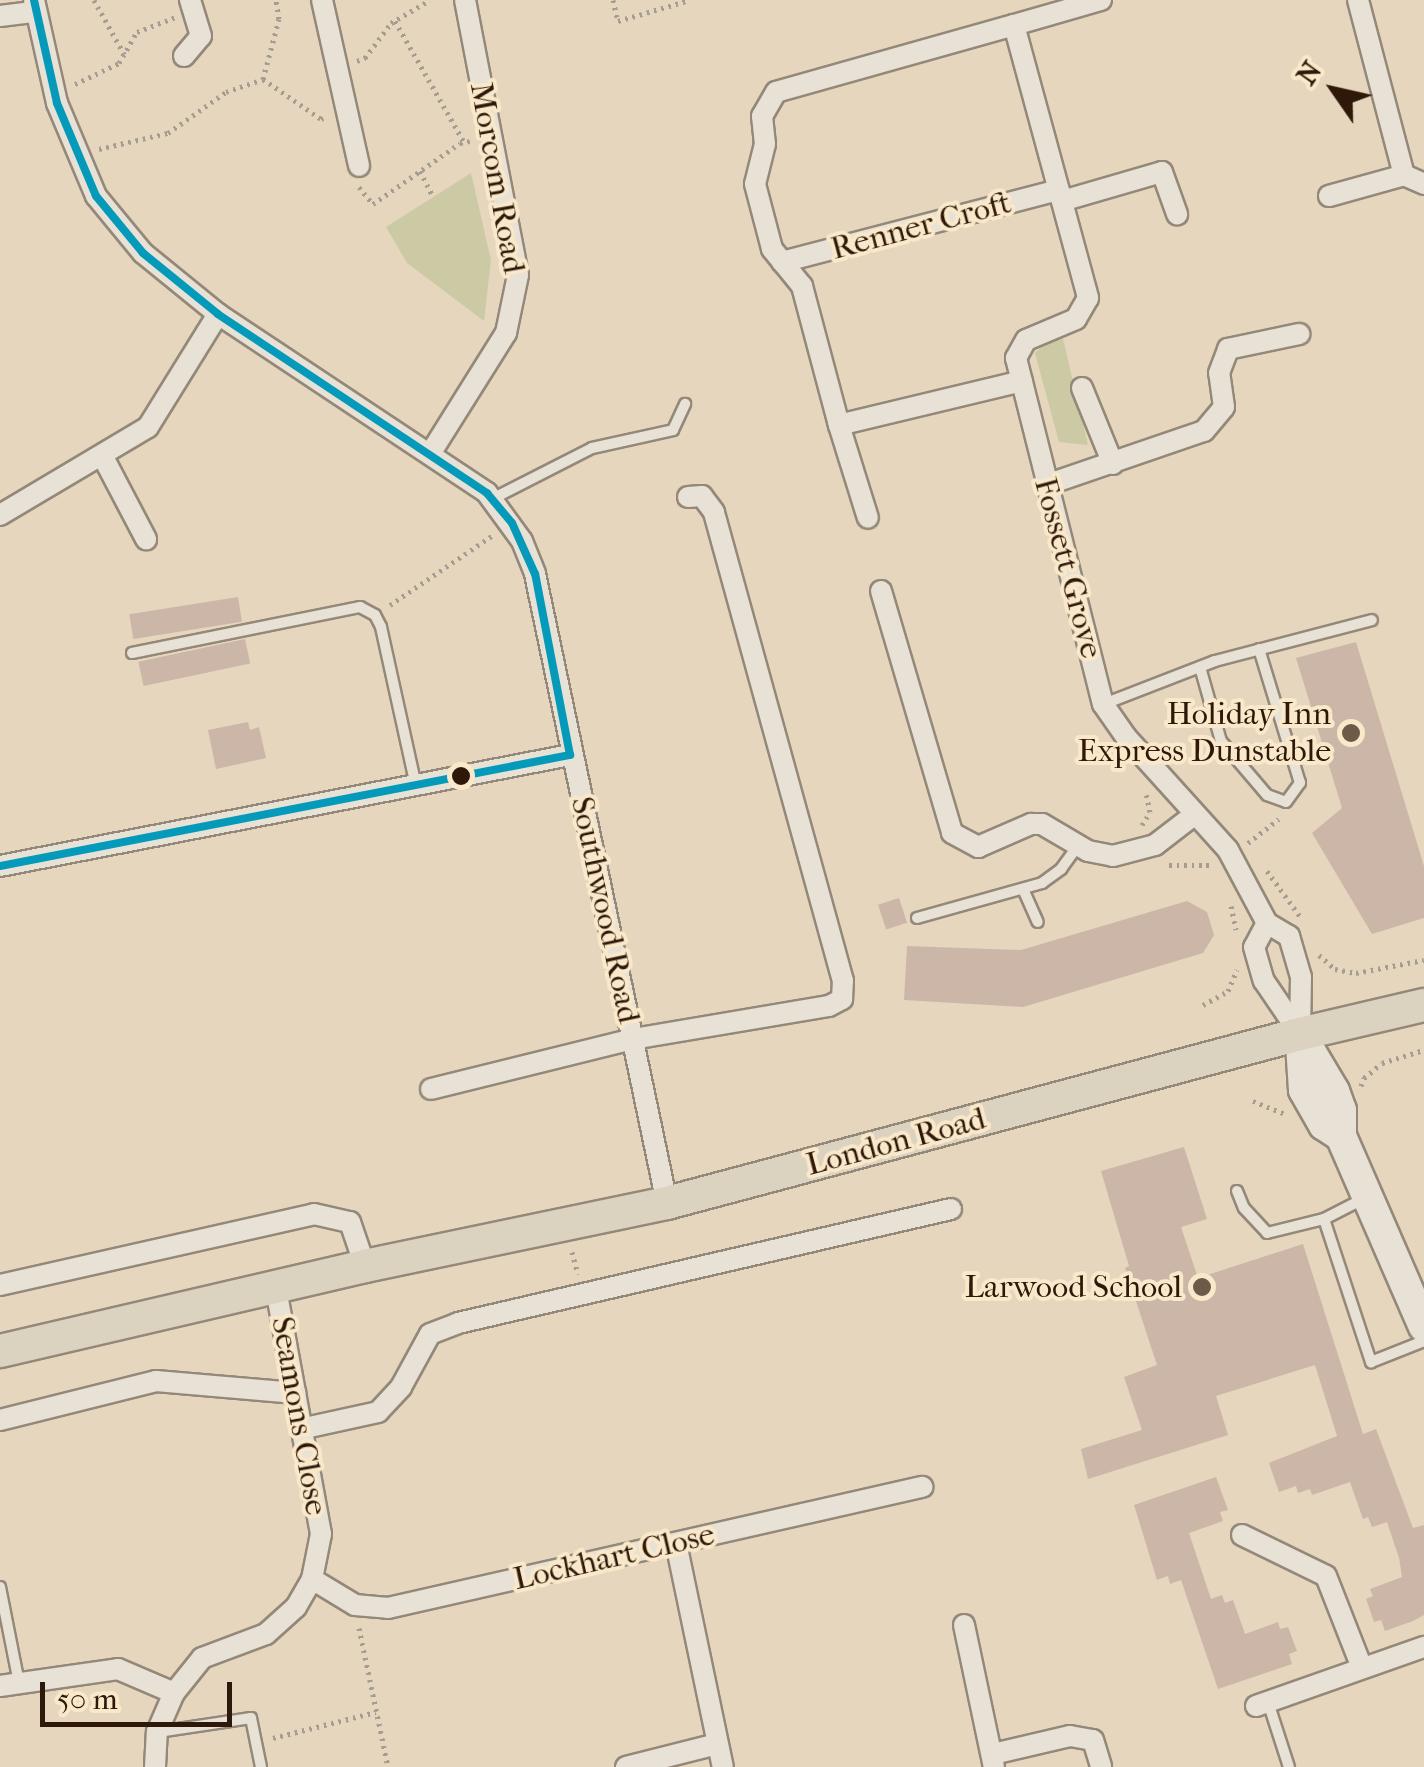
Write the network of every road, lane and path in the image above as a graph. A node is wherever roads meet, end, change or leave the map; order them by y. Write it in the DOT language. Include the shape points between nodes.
graph roads {
  1 [pos="94,0"];
  2 [pos="276,0"];
  3 [pos="322,0"];
  4 [pos="430,0"];
  5 [pos="465,0"];
  6 [pos="613,0"];
  7 [pos="690,0"];
  8 [pos="1101,0"];
  9 [pos="1358,0"];
  10 [pos="34,6"];
  11 [pos="192,6"];
  12 [pos="0,16"];
  13 [pos="394,21"];
  14 [pos="1014,25"];
  15 [pos="124,54"];
  16 [pos="184,56"];
  17 [pos="335,71"];
  18 [pos="264,79"];
  19 [pos="54,94"];
  20 [pos="344,106"];
  21 [pos="321,120"];
  22 [pos="326,133"];
  23 [pos="491,135"];
  24 [pos="464,142"];
  25 [pos="78,154"];
  26 [pos="354,170"];
  27 [pos="420,171"];
  28 [pos="1404,175"];
  29 [pos="1424,184"];
  30 [pos="1060,196"];
  31 [pos="1329,196"];
  32 [pos="432,197"];
  33 [pos="1177,214"];
  34 [pos="782,262"];
  35 [pos="218,314"];
  36 [pos="1299,334"];
  37 [pos="1022,382"];
  38 [pos="1082,388"];
  39 [pos="685,404"];
  40 [pos="839,425"];
  41 [pos="430,454"];
  42 [pos="103,457"];
  43 [pos="1113,464"];
  44 [pos="1046,484"];
  45 [pos="688,496"];
  46 [pos="492,499"];
  47 [pos="0,515"];
  48 [pos="868,518"];
  49 [pos="512,523"];
  50 [pos="146,539"];
  51 [pos="881,591"];
  52 [pos="375,614"];
  53 [pos="1372,620"];
  54 [pos="1259,648"];
  55 [pos="132,653"];
  56 [pos="1200,667"];
  57 [pos="1103,704"];
  58 [pos="570,755"];
  59 [pos="415,782"];
  60 [pos="1142,786"];
  61 [pos="1286,802"];
  62 [pos="1194,815"];
  63 [pos="1237,833"];
  64 [pos="1135,836"];
  65 [pos="1246,845"];
  66 [pos="1078,846"];
  67 [pos="0,866"];
  68 [pos="1153,870"];
  69 [pos="1220,873"];
  70 [pos="1023,890"];
  71 [pos="1228,893"];
  72 [pos="916,918"];
  73 [pos="1038,922"];
  74 [pos="1267,923"];
  75 [pos="1306,930"];
  76 [pos="1240,943"];
  77 [pos="1312,949"];
  78 [pos="1424,960"];
  79 [pos="1238,961"];
  80 [pos="1203,1004"];
  81 [pos="1424,1005"];
  82 [pos="1300,1034"];
  83 [pos="633,1040"];
  84 [pos="1424,1050"];
  85 [pos="1364,1078"];
  86 [pos="431,1089"];
  87 [pos="1237,1190"];
  88 [pos="1365,1198"];
  89 [pos="667,1203"];
  90 [pos="951,1209"];
  91 [pos="1324,1219"];
  92 [pos="365,1266"];
  93 [pos="0,1286"];
  94 [pos="276,1290"];
  95 [pos="1424,1327"];
  96 [pos="1424,1340"];
  97 [pos="0,1352"];
  98 [pos="295,1393"];
  99 [pos="0,1420"];
  100 [pos="304,1428"];
  101 [pos="922,1487"];
  102 [pos="1242,1536"];
  103 [pos="676,1543"];
  104 [pos="312,1579"];
  105 [pos="0,1587"];
  106 [pos="354,1605"];
  107 [pos="964,1625"];
  108 [pos="1424,1646"];
  109 [pos="1362,1668"];
  110 [pos="10,1684"];
  111 [pos="174,1693"];
  112 [pos="1262,1704"];
  113 [pos="376,1712"];
  114 [pos="157,1732"];
  115 [pos="256,1743"];
  116 [pos="716,1744"];
  117 [pos="994,1760"];
  118 [pos="155,1767"];
  119 [pos="261,1767"];
  120 [pos="388,1767"];
  121 [pos="626,1767"];
  122 [pos="723,1767"];
  123 [pos="1101,1767"];
  124 [pos="1290,1767"];
  1 -- 15 [label="path"];
  2 -- 18 [label="path"];
  3 -- 17 [label="street"];
  4 -- 13 [label="path"];
  5 -- 23 [label="street, Morcom Road"];
  6 -- 7 [label="path" via="618,21"];
  8 -- 14 [label="street"];
  9 -- 28 [label="street"];
  10 -- 12 [label="street"];
  10 -- 19 [label="street, Southwood Road"];
  11 -- 15 [label="path" via="137,32"];
  11 -- 16 [label="street" via="201,36"];
  13 -- 17 [label="path" via="365,58"];
  13 -- 24 [label="path"];
  14 -- 30 [label="street, Fossett Grove"];
  14 -- 34 [label="street" via="776,92 762,116 765,144 755,184"];
  15 -- 19 [label="path"];
  17 -- 20 [label="street"];
  18 -- 21 [label="path"];
  18 -- 25 [label="path" via="226,92 168,133"];
  19 -- 25 [label="street, Southwood Road"];
  20 -- 21 [label="path"];
  20 -- 26 [label="street"];
  21 -- 22 [label="path"];
  23 -- 24 [label="path"];
  23 -- 41 [label="street, Morcom Road" via="518,275 506,333"];
  24 -- 27 [label="path"];
  25 -- 35 [label="street, Southwood Road" via="96,196 143,253"];
  26 -- 27 [label="path" via="373,204"];
  27 -- 32 [label="path"];
  28 -- 29 [label="street"];
  28 -- 31 [label="street"];
  30 -- 33 [label="street" via="1162,172"];
  30 -- 34 [label="street, Renner Croft"];
  30 -- 37 [label="street, Fossett Grove" via="1088,298 1076,319 1026,340 1016,358"];
  34 -- 40 [label="street" via="802,286"];
  35 -- 41 [label="street, Southwood Road"];
  35 -- 42 [label="street" via="148,427"];
  36 -- 43 [label="street" via="1228,350 1218,373 1224,406 1216,422"];
  37 -- 40 [label="street"];
  37 -- 44 [label="street, Fossett Grove"];
  38 -- 43 [label="street"];
  39 -- 46 [label="lane" via="672,430 592,448"];
  40 -- 48 [label="street"];
  41 -- 46 [label="street, Southwood Road"];
  42 -- 47 [label="street"];
  42 -- 50 [label="street"];
  43 -- 44 [label="street"];
  44 -- 57 [label="street, Fossett Grove"];
  45 -- 83 [label="street" via="702,496 714,512 843,980 842,998 829,1006"];
  46 -- 49 [label="street, Southwood Road"];
  49 -- 52 [label="path"];
  49 -- 58 [label="street, Southwood Road" via="534,574"];
  51 -- 66 [label="street" via="952,833 978,847 1042,824"];
  52 -- 55 [label="lane" via="360,607"];
  52 -- 59 [label="lane"];
  53 -- 54 [label="lane"];
  54 -- 56 [label="lane"];
  54 -- 61 [label="lane" via="1300,783"];
  56 -- 57 [label="lane"];
  56 -- 61 [label="lane" via="1220,741 1267,795"];
  57 -- 62 [label="street, Fossett Grove"];
  58 -- 59 [label="street"];
  58 -- 83 [label="street, Southwood Road"];
  59 -- 67 [label="street"];
  60 -- 64 [label="path" via="1150,812"];
  61 -- 65 [label="path" via="1286,814"];
  62 -- 66 [label="street" via="1141,850 1113,856"];
  62 -- 74 [label="street, Fossett Grove" via="1246,876"];
  63 -- 65 [label="path"];
  65 -- 75 [label="path" via="1300,912"];
  66 -- 70 [label="lane" via="1052,876"];
  68 -- 69 [label="path" via="1210,863"];
  70 -- 72 [label="lane"];
  70 -- 73 [label="lane"];
  71 -- 76 [label="path"];
  74 -- 82 [label="street, Fossett Grove" via="1290,936 1301,977"];
  74 -- 82 [label="street" via="1254,947 1264,982"];
  77 -- 78 [label="path" via="1335,969 1356,973"];
  79 -- 80 [label="path" via="1228,991"];
  81 -- 82 [label="main road, London Road"];
  82 -- 88 [label="street" via="1334,1091 1341,1136"];
  82 -- 89 [label="main road, London Road"];
  83 -- 86 [label="street"];
  83 -- 89 [label="street, Southwood Road"];
  84 -- 85 [label="path" via="1382,1063"];
  87 -- 91 [label="lane" via="1267,1233"];
  88 -- 91 [label="lane"];
  88 -- 95 [label="street"];
  89 -- 92 [label="main road, London Road"];
  90 -- 100 [label="street" via="458,1322 430,1334 401,1387 378,1412"];
  91 -- 96 [label="lane" via="1372,1362"];
  92 -- 93 [label="street" via="350,1222 314,1214"];
  92 -- 94 [label="main road, London Road"];
  94 -- 97 [label="main road, London Road"];
  94 -- 98 [label="street, Seamons Close"];
  98 -- 99 [label="street" via="156,1381"];
  98 -- 100 [label="street, Seamons Close"];
  100 -- 104 [label="street, Seamons Close" via="321,1534"];
  101 -- 103 [label="street, Lockhart Close"];
  102 -- 109 [label="street" via="1326,1576"];
  103 -- 106 [label="street, Lockhart Close" via="388,1608"];
  103 -- 116 [label="street"];
  104 -- 106 [label="street"];
  104 -- 111 [label="street, Seamons Close" via="296,1607 266,1634 202,1658"];
  105 -- 110 [label="lane"];
  106 -- 113 [label="path"];
  107 -- 117 [label="street"];
  108 -- 109 [label="street"];
  109 -- 112 [label="street"];
  110 -- 111 [label="street" via="118,1669"];
  111 -- 114 [label="street, Seamons Close"];
  112 -- 124 [label="lane"];
  113 -- 115 [label="path"];
  113 -- 120 [label="path"];
  114 -- 115 [label="lane" via="251,1718"];
  114 -- 118 [label="street, Seamons Close"];
  115 -- 119 [label="lane"];
  116 -- 121 [label="street"];
  116 -- 122 [label="street"];
  117 -- 123 [label="street" via="1070,1736 1093,1740"];
}
